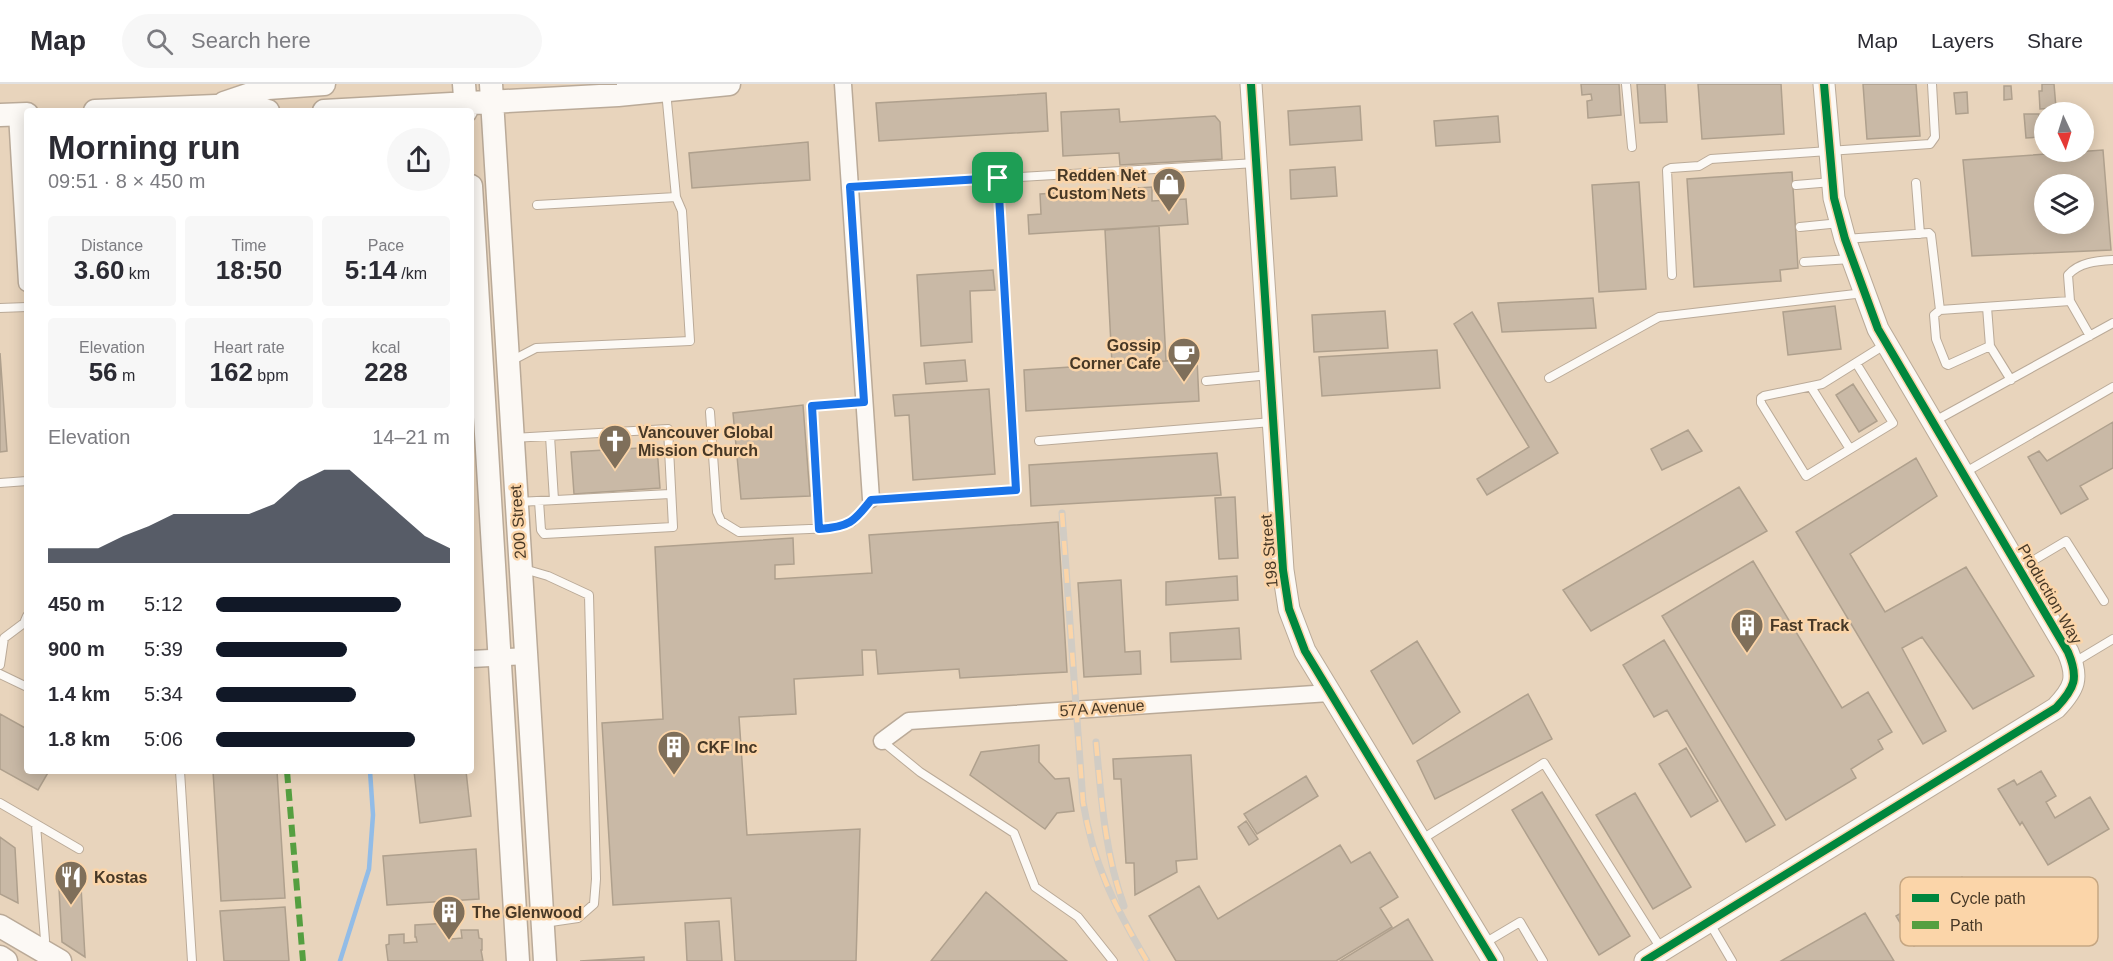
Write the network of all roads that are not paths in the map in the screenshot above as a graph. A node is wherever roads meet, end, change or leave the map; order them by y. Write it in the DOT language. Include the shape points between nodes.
graph roads {
  1 [pos="324,84"];
  2 [pos="729,84"];
  3 [pos="843,84"];
  4 [pos="1251,84"];
  5 [pos="1626,84"];
  6 [pos="1824,84"];
  7 [pos="1932,84"];
  8 [pos="664,88"];
  9 [pos="491,93"];
  10 [pos="465,99"];
  11 [pos="216,106"];
  12 [pos="168,108"];
  13 [pos="237,108"];
  14 [pos="359,108"];
  15 [pos="15,115"];
  16 [pos="1632,147"];
  17 [pos="1829,149"];
  18 [pos="1257,163"];
  19 [pos="998,178"];
  20 [pos="1832,182"];
  21 [pos="1916,183"];
  22 [pos="1796,185"];
  23 [pos="850,187"];
  24 [pos="676,197"];
  25 [pos="537,205"];
  26 [pos="1800,227"];
  27 [pos="1920,234"];
  28 [pos="474,237"];
  29 [pos="1846,240"];
  30 [pos="24,241"];
  31 [pos="2113,260"];
  32 [pos="1804,262"];
  33 [pos="1672,274"];
  34 [pos="1864,293"];
  35 [pos="2070,301"];
  36 [pos="24,307"];
  37 [pos="1987,307"];
  38 [pos="0,308"];
  39 [pos="1940,310"];
  40 [pos="2113,323"];
  41 [pos="2090,336"];
  42 [pos="1887,343"];
  43 [pos="1990,346"];
  44 [pos="508,363"];
  45 [pos="1856,363"];
  46 [pos="1270,375"];
  47 [pos="1549,378"];
  48 [pos="2011,380"];
  49 [pos="1206,381"];
  50 [pos="1811,387"];
  51 [pos="2113,387"];
  52 [pos="864,402"];
  53 [pos="710,412"];
  54 [pos="1273,422"];
  55 [pos="1933,422"];
  56 [pos="550,436"];
  57 [pos="512,438"];
  58 [pos="1039,441"];
  59 [pos="1850,449"];
  60 [pos="1963,473"];
  61 [pos="24,481"];
  62 [pos="0,483"];
  63 [pos="670,494"];
  64 [pos="554,500"];
  65 [pos="871,500"];
  66 [pos="539,501"];
  67 [pos="517,502"];
  68 [pos="819,529"];
  69 [pos="521,568"];
  70 [pos="2019,568"];
  71 [pos="2104,601"];
  72 [pos="24,623"];
  73 [pos="2,636"];
  74 [pos="2113,639"];
  75 [pos="527,656"];
  76 [pos="499,658"];
  77 [pos="474,659"];
  78 [pos="0,664"];
  79 [pos="2073,664"];
  80 [pos="0,674"];
  81 [pos="24,686"];
  82 [pos="1329,693"];
  83 [pos="882,741"];
  84 [pos="180,774"];
  85 [pos="0,804"];
  86 [pos="36,825"];
  87 [pos="1419,841"];
  88 [pos="79,849"];
  89 [pos="1709,922"];
  90 [pos="543,923"];
  91 [pos="0,926"];
  92 [pos="1488,953"];
  93 [pos="1653,956"];
  94 [pos="0,957"];
  95 [pos="47,958"];
  96 [pos="6,961"];
  97 [pos="192,961"];
  98 [pos="518,961"];
  99 [pos="545,961"];
  100 [pos="1113,961"];
  101 [pos="1543,961"];
  102 [pos="1732,961"];
  1 -- 11 [label="main road" via="268,88"];
  2 -- 8 [label="main road"];
  3 -- 23 [label="street"];
  4 -- 18 [label="street, 198 Street"];
  5 -- 16 [label="lane"];
  6 -- 17 [label="street, Production Way"];
  7 -- 17 [label="lane" via="1935,138 1930,144"];
  8 -- 9 [label="main road"];
  8 -- 24 [label="lane"];
  9 -- 10 [label="main road"];
  9 -- 44 [label="main road, 200 Street"];
  10 -- 14 [label="main road"];
  11 -- 12 [label="main road"];
  11 -- 13 [label="main road"];
  15 -- 30 [label="street"];
  17 -- 20 [label="street, Production Way"];
  17 -- 33 [label="lane" via="1711,159 1699,166 1667,170"];
  18 -- 19 [label="lane"];
  18 -- 46 [label="street, 198 Street"];
  19 -- 23 [label="lane"];
  19 -- 65 [label="lane" via="1016,490"];
  20 -- 22 [label="lane"];
  20 -- 29 [label="street, Production Way"];
  21 -- 27 [label="lane"];
  23 -- 52 [label="street"];
  24 -- 25 [label="lane"];
  24 -- 44 [label="lane" via="682,210 690,341 536,348"];
  26 -- 29 [label="lane"];
  27 -- 29 [label="lane"];
  27 -- 39 [label="lane" via="1933,237"];
  28 -- 76 [label="main road, 200 Street"];
  29 -- 32 [label="lane"];
  29 -- 34 [label="street, Production Way"];
  31 -- 35 [label="lane" via="2093,262 2070,272"];
  34 -- 42 [label="street, Production Way"];
  34 -- 47 [label="lane" via="1659,317"];
  35 -- 37 [label="lane"];
  35 -- 41 [label="lane"];
  36 -- 38 [label="lane"];
  37 -- 39 [label="lane"];
  37 -- 43 [label="lane"];
  39 -- 43 [label="lane" via="1934,315 1936,339 1946,364"];
  40 -- 41 [label="lane"];
  41 -- 48 [label="lane"];
  42 -- 45 [label="lane"];
  42 -- 55 [label="street, Production Way"];
  43 -- 48 [label="lane"];
  44 -- 57 [label="main road, 200 Street"];
  45 -- 50 [label="lane"];
  45 -- 59 [label="lane" via="1893,423"];
  46 -- 49 [label="lane"];
  46 -- 54 [label="street, 198 Street"];
  48 -- 55 [label="lane"];
  50 -- 59 [label="lane"];
  50 -- 59 [label="lane" via="1764,396 1761,403 1806,476"];
  51 -- 60 [label="lane"];
  52 -- 65 [label="street"];
  52 -- 68 [label="lane" via="812,406"];
  53 -- 68 [label="lane" via="717,512 721,521 739,532"];
  54 -- 58 [label="lane"];
  54 -- 82 [label="street, 198 Street" via="1289,609 1296,633"];
  55 -- 60 [label="street, Production Way"];
  56 -- 57 [label="lane"];
  56 -- 63 [label="lane" via="668,429"];
  56 -- 64 [label="lane"];
  57 -- 67 [label="main road, 200 Street"];
  60 -- 70 [label="street, Production Way"];
  61 -- 62 [label="lane"];
  63 -- 64 [label="lane"];
  63 -- 66 [label="lane" via="673,527 544,534"];
  64 -- 66 [label="lane"];
  65 -- 68 [label="lane" via="852,522"];
  66 -- 67 [label="lane"];
  67 -- 69 [label="main road, 200 Street"];
  69 -- 75 [label="main road, 200 Street"];
  69 -- 90 [label="lane" via="589,596 594,903 578,918"];
  70 -- 71 [label="lane" via="2066,541"];
  70 -- 79 [label="street, Production Way"];
  72 -- 73 [label="lane"];
  73 -- 78 [label="lane"];
  74 -- 79 [label="lane"];
  75 -- 76 [label="street"];
  75 -- 90 [label="main road, 200 Street"];
  76 -- 77 [label="street"];
  76 -- 98 [label="main road, 200 Street"];
  79 -- 89 [label="street, Production Way" via="2074,680 2069,694 2056,708"];
  80 -- 81 [label="lane"];
  82 -- 83 [label="street, 57A Avenue" via="909,721"];
  82 -- 87 [label="street, 198 Street"];
  83 -- 100 [label="lane" via="920,772 1014,833 1035,887 1078,917"];
  84 -- 97 [label="lane"];
  85 -- 86 [label="lane"];
  86 -- 88 [label="lane"];
  86 -- 95 [label="lane"];
  87 -- 92 [label="street, 198 Street"];
  87 -- 93 [label="lane" via="1544,763"];
  89 -- 93 [label="street, Production Way"];
  89 -- 102 [label="lane"];
  90 -- 99 [label="main road, 200 Street"];
  91 -- 95 [label="main road"];
  92 -- 101 [label="lane" via="1520,922"];
  94 -- 96 [label="main road"];
}
